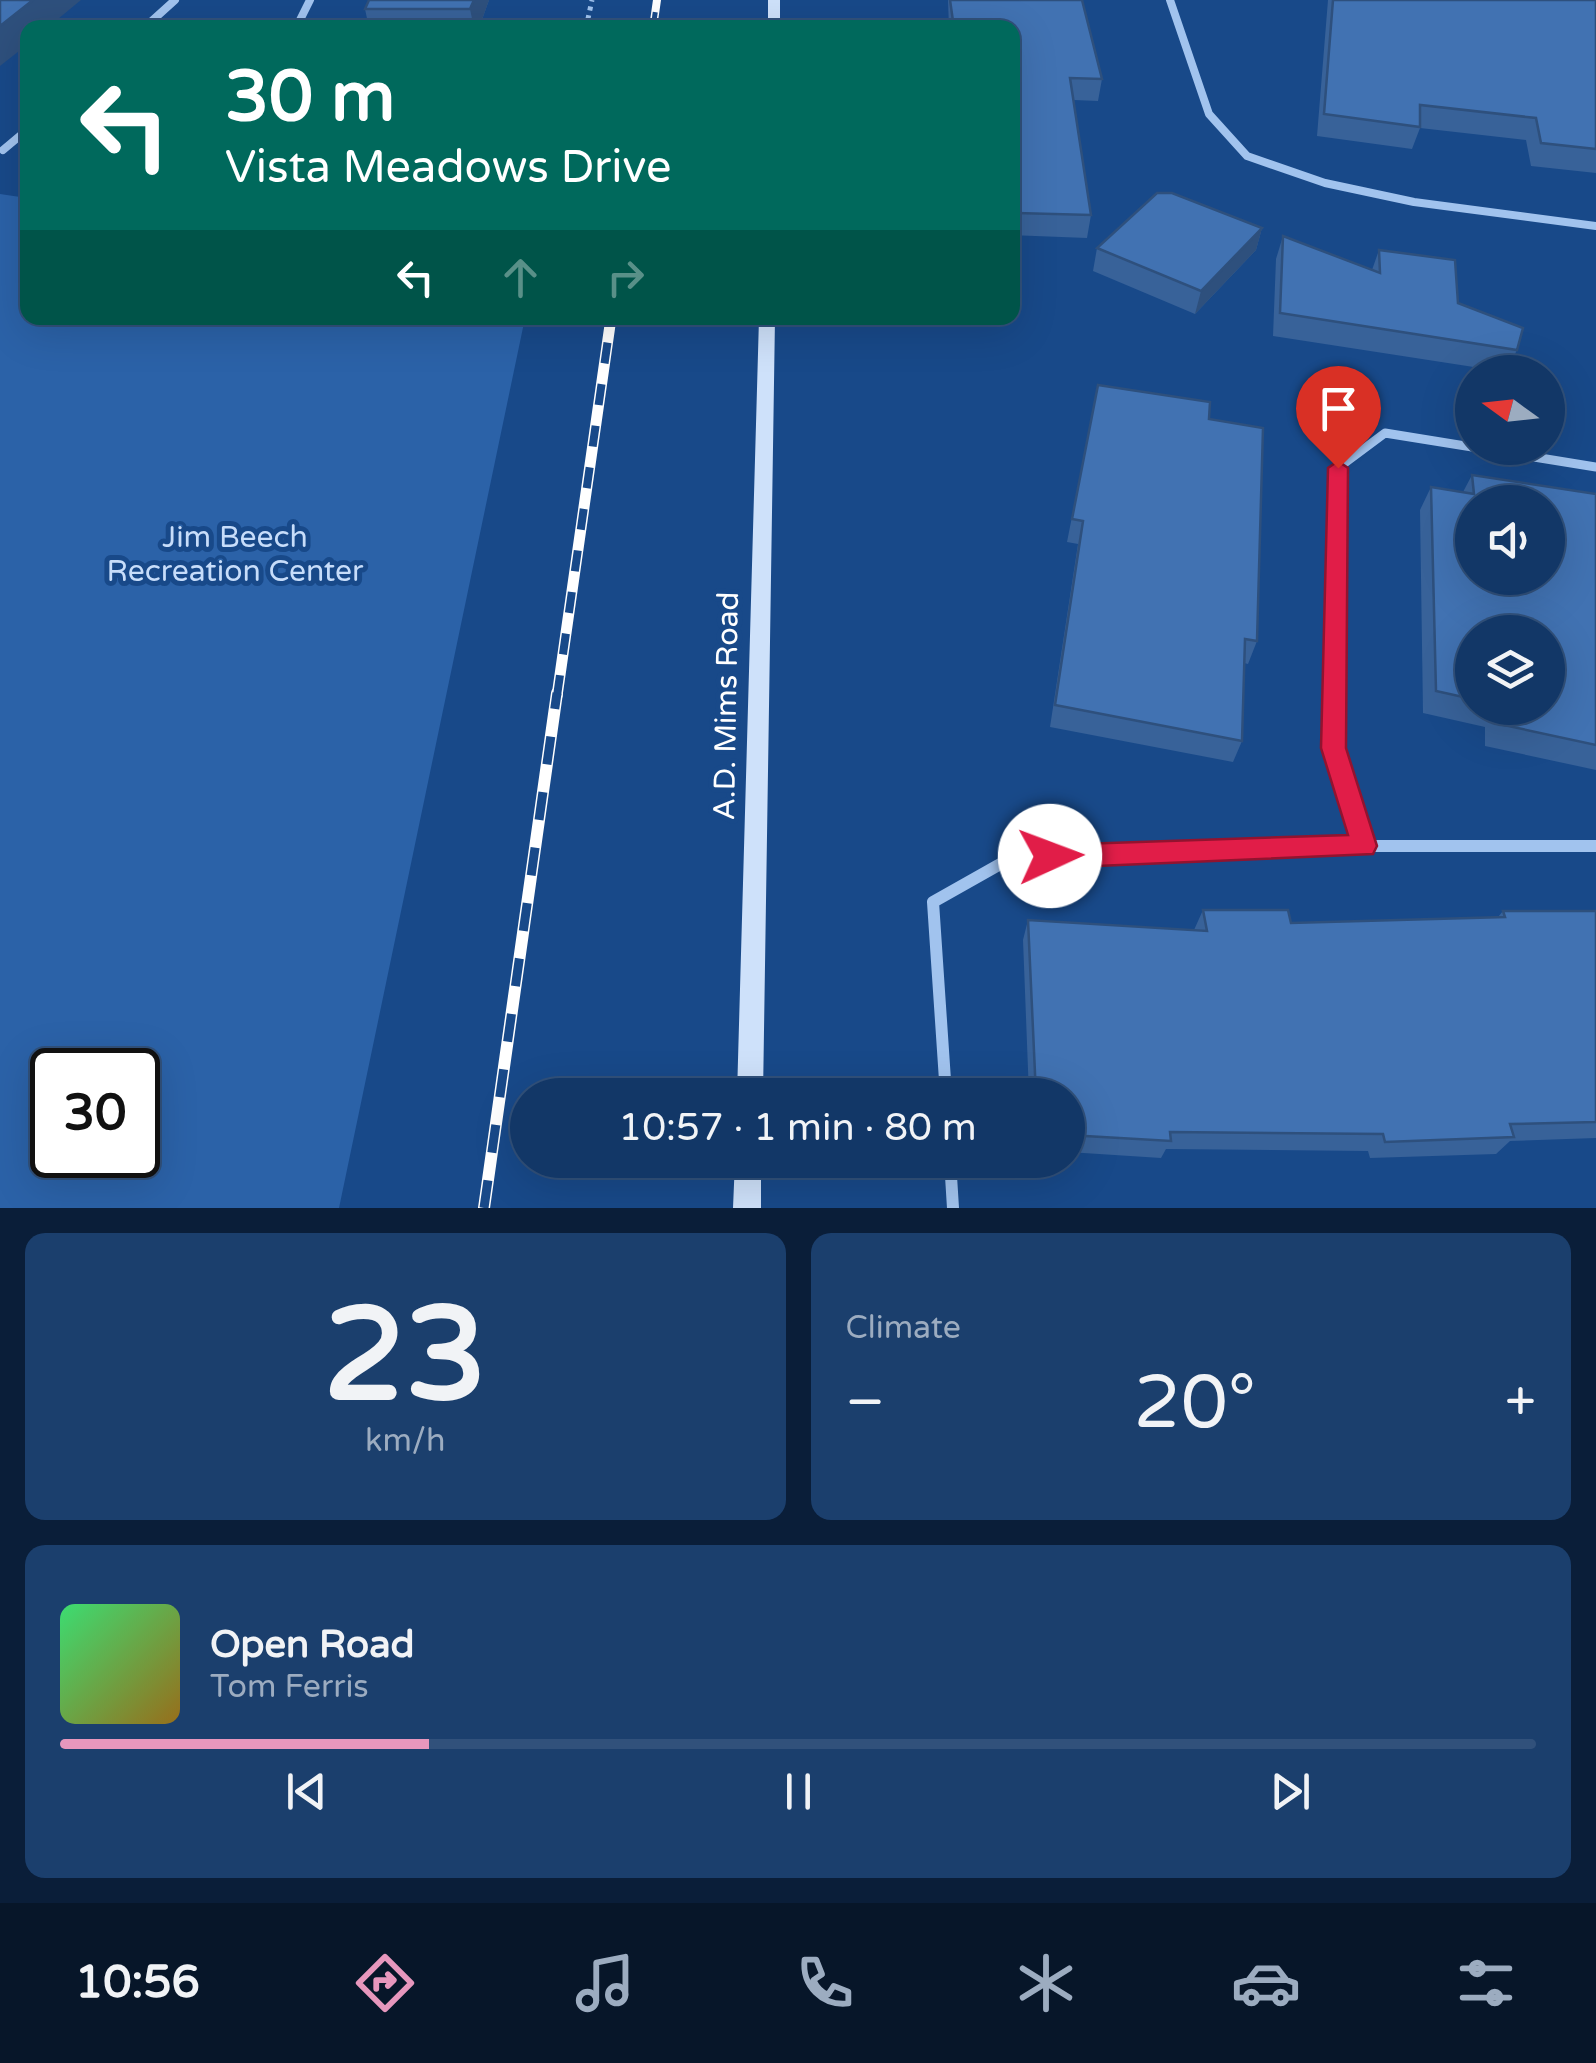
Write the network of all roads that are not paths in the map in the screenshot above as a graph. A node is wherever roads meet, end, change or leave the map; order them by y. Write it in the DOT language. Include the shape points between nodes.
graph roads {
  1 [pos="175,0"];
  2 [pos="1170,0"];
  3 [pos="153,20"];
  4 [pos="20,136"];
  5 [pos="3,150"];
  6 [pos="1596,226"];
  7 [pos="767,325"];
  8 [pos="1596,467"];
  9 [pos="1364,846"];
  10 [pos="1596,846"];
  11 [pos="750,1078"];
  12 [pos="945,1078"];
  13 [pos="748,1178"];
  14 [pos="951,1178"];
  15 [pos="747,1208"];
  16 [pos="953,1208"];
  1 -- 3 [label="street"];
  2 -- 6 [label="street" via="1210,114 1247,156 1326,183 1414,202"];
  4 -- 5 [label="street"];
  7 -- 11 [label="street, A.D. Mims Road"];
  8 -- 9 [label="street" via="1385,434 1338,468 1333,748"];
  9 -- 10 [label="street"];
  9 -- 12 [label="street" via="1011,858 933,902"];
  13 -- 15 [label="street"];
  14 -- 16 [label="street"];
}
